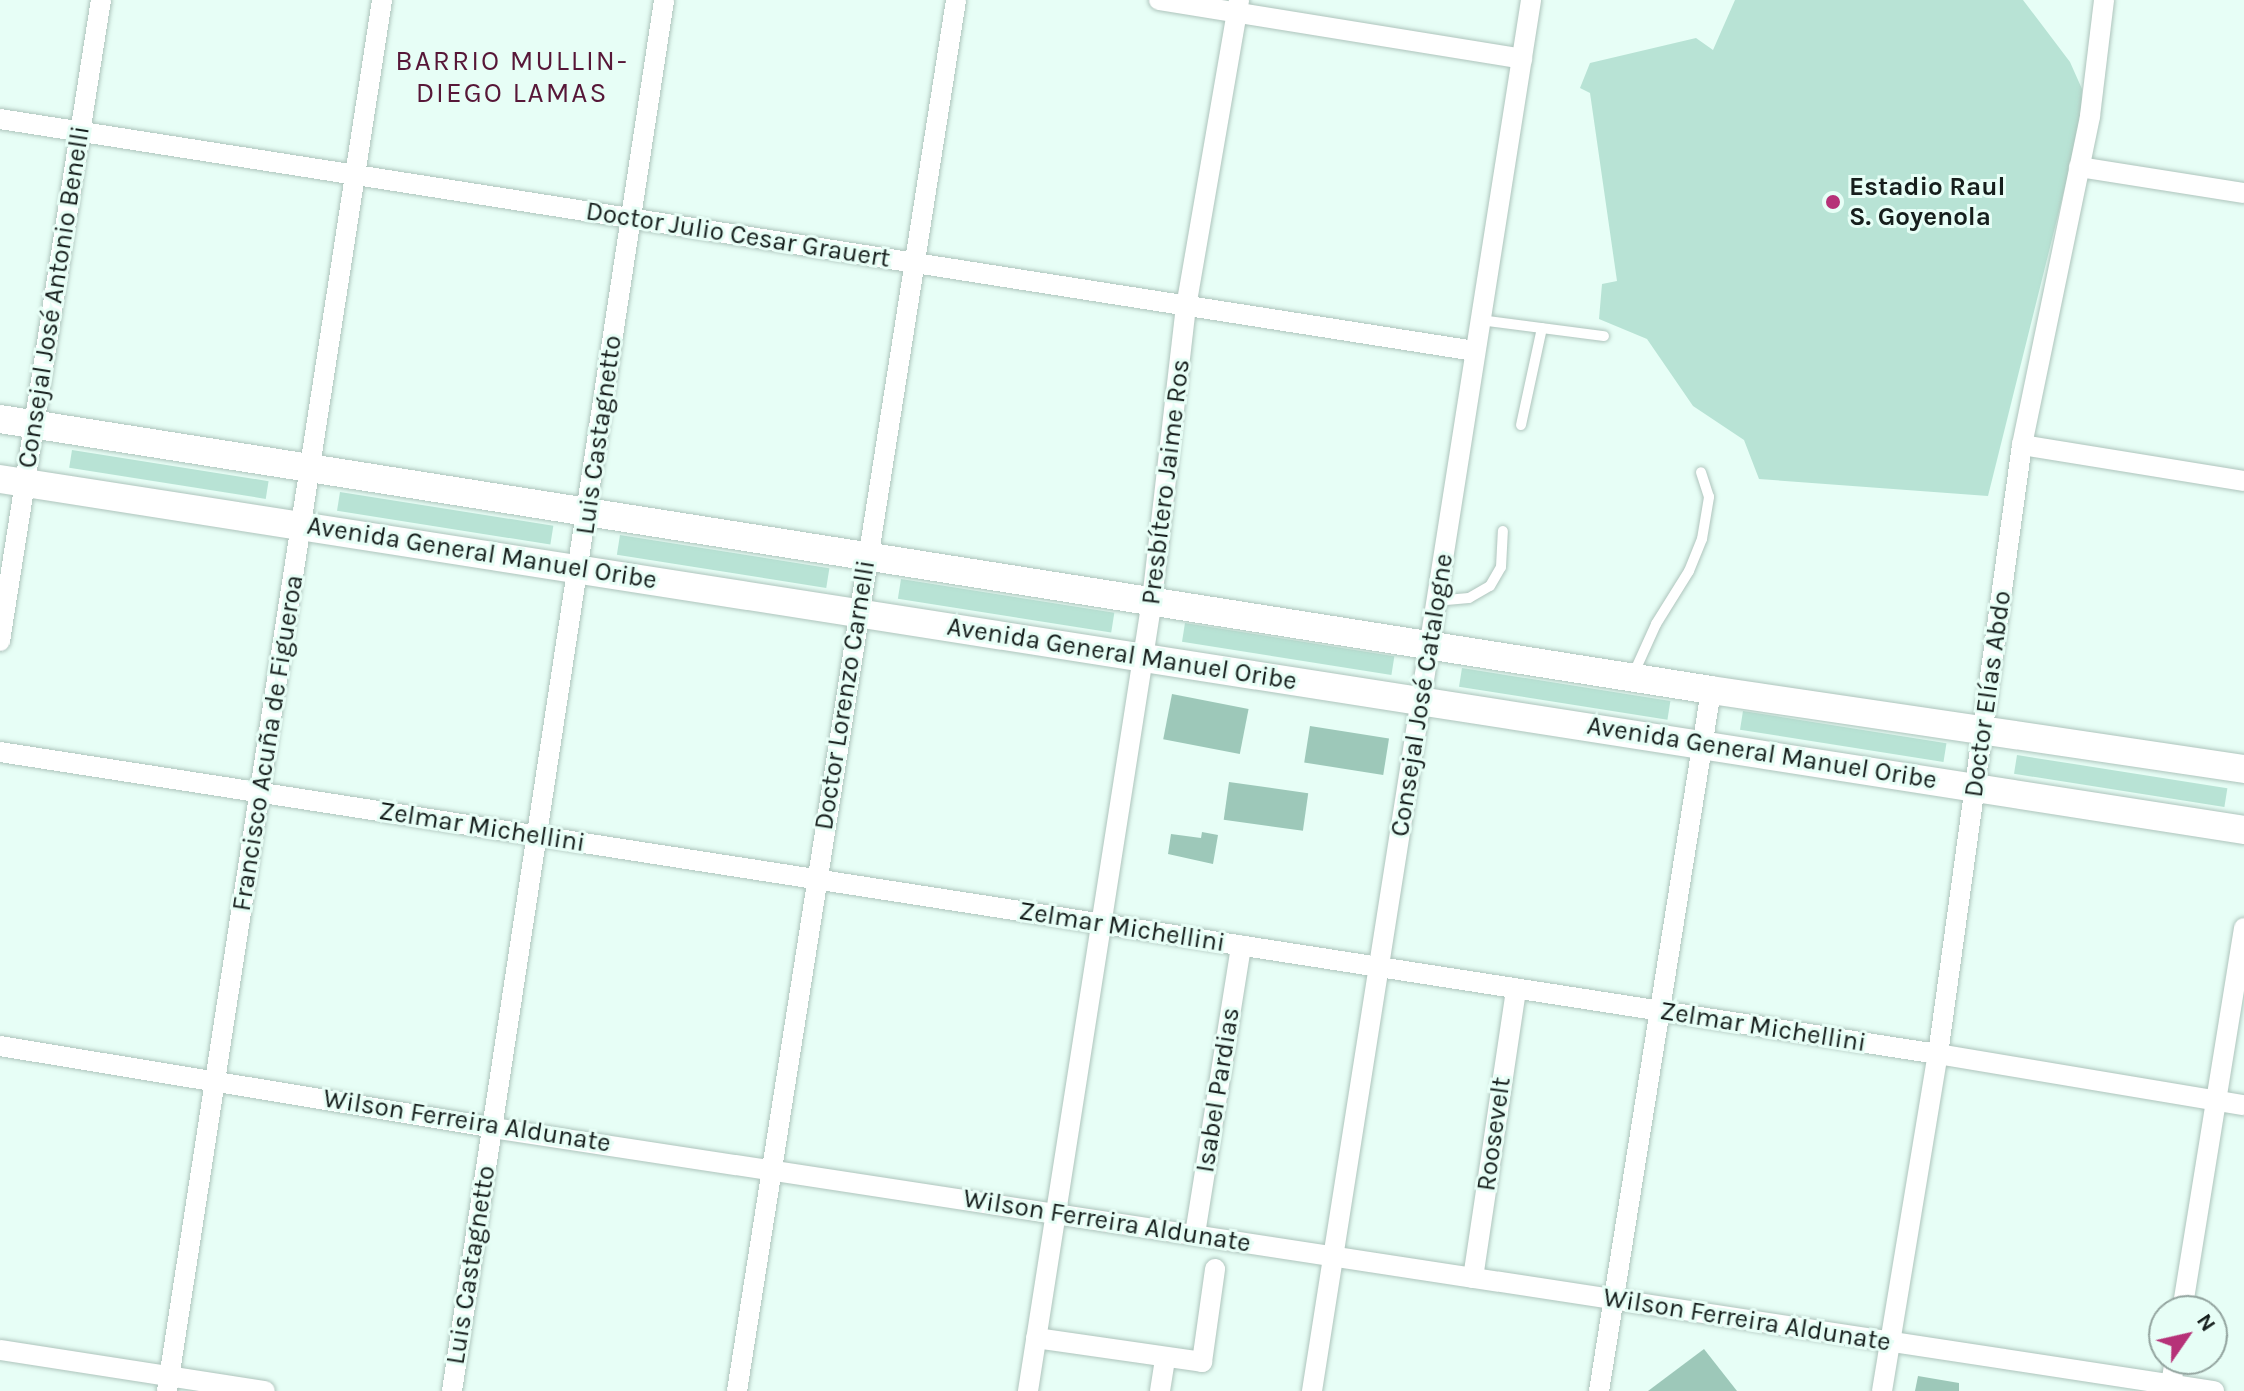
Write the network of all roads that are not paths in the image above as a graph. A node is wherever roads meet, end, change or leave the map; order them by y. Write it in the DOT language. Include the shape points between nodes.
graph roads {
  1 [pos="101,0"];
  2 [pos="382,0"];
  3 [pos="664,0"];
  4 [pos="956,0"];
  5 [pos="1159,0"];
  6 [pos="1531,0"];
  7 [pos="2104,0"];
  8 [pos="1238,6"];
  9 [pos="1522,59"];
  10 [pos="0,119"];
  11 [pos="81,132"];
  12 [pos="2079,167"];
  13 [pos="356,176"];
  14 [pos="2244,193"];
  15 [pos="631,217"];
  16 [pos="912,263"];
  17 [pos="1186,307"];
  18 [pos="1480,320"];
  19 [pos="1542,328"];
  20 [pos="1604,336"];
  21 [pos="1475,351"];
  22 [pos="0,419"];
  23 [pos="35,425"];
  24 [pos="1521,425"];
  25 [pos="2022,445"];
  26 [pos="312,470"];
  27 [pos="1701,472"];
  28 [pos="12,481"];
  29 [pos="2244,481"];
  30 [pos="589,512"];
  31 [pos="303,525"];
  32 [pos="1503,531"];
  33 [pos="866,555"];
  34 [pos="579,568"];
  35 [pos="1152,600"];
  36 [pos="1435,601"];
  37 [pos="859,612"];
  38 [pos="0,641"];
  39 [pos="1429,642"];
  40 [pos="1142,658"];
  41 [pos="1633,677"];
  42 [pos="1711,690"];
  43 [pos="1421,700"];
  44 [pos="1983,730"];
  45 [pos="1702,744"];
  46 [pos="0,752"];
  47 [pos="2244,769"];
  48 [pos="1976,787"];
  49 [pos="261,792"];
  50 [pos="2244,830"];
  51 [pos="538,836"];
  52 [pos="817,880"];
  53 [pos="1104,923"];
  54 [pos="2244,928"];
  55 [pos="1241,946"];
  56 [pos="1380,967"];
  57 [pos="1516,990"];
  58 [pos="1659,1011"];
  59 [pos="0,1046"];
  60 [pos="1938,1054"];
  61 [pos="215,1079"];
  62 [pos="2213,1101"];
  63 [pos="2244,1105"];
  64 [pos="493,1128"];
  65 [pos="770,1168"];
  66 [pos="1054,1214"];
  67 [pos="1195,1234"];
  68 [pos="1335,1257"];
  69 [pos="1215,1269"];
  70 [pos="1473,1278"];
  71 [pos="2184,1295"];
  72 [pos="1614,1300"];
  73 [pos="1036,1338"];
  74 [pos="1891,1343"];
  75 [pos="0,1350"];
  76 [pos="1165,1359"];
  77 [pos="168,1384"];
  78 [pos="2170,1387"];
  79 [pos="265,1391"];
  80 [pos="452,1391"];
  81 [pos="737,1391"];
  82 [pos="1028,1391"];
  83 [pos="1160,1391"];
  84 [pos="1312,1391"];
  85 [pos="1599,1391"];
  86 [pos="1882,1391"];
  87 [pos="2214,1391"];
  1 -- 11 [label="street, Consejal José Antonio Benelli"];
  2 -- 13 [label="street, Francisco Acuña de Figueroa"];
  3 -- 15 [label="street, Luis Castagnetto"];
  4 -- 16 [label="street, Doctor Lorenzo Carnelli"];
  5 -- 8 [label="street"];
  6 -- 9 [label="street, Consejal José Catalogne"];
  7 -- 12 [label="street, Doctor Elías Abdo"];
  8 -- 9 [label="street"];
  8 -- 17 [label="street, Presbítero Jaime Ros"];
  9 -- 18 [label="street, Consejal José Catalogne"];
  10 -- 11 [label="street, Doctor Julio Cesar Grauert"];
  11 -- 13 [label="street, Doctor Julio Cesar Grauert"];
  11 -- 23 [label="street, Consejal José Antonio Benelli"];
  12 -- 14 [label="street"];
  12 -- 25 [label="street, Doctor Elías Abdo"];
  13 -- 15 [label="street, Doctor Julio Cesar Grauert"];
  13 -- 26 [label="street, Francisco Acuña de Figueroa"];
  15 -- 16 [label="street, Doctor Julio Cesar Grauert"];
  15 -- 30 [label="street, Luis Castagnetto"];
  16 -- 17 [label="street, Doctor Julio Cesar Grauert"];
  16 -- 33 [label="street, Doctor Lorenzo Carnelli"];
  17 -- 21 [label="street, Doctor Julio Cesar Grauert"];
  17 -- 35 [label="street, Presbítero Jaime Ros"];
  18 -- 19 [label="lane"];
  18 -- 21 [label="street, Consejal José Catalogne"];
  19 -- 20 [label="lane"];
  19 -- 24 [label="lane"];
  21 -- 36 [label="street, Consejal José Catalogne"];
  22 -- 23 [label="main road"];
  23 -- 26 [label="main road"];
  23 -- 28 [label="street, Consejal José Antonio Benelli"];
  25 -- 29 [label="street"];
  25 -- 44 [label="street, Doctor Elías Abdo"];
  26 -- 30 [label="main road"];
  26 -- 31 [label="street, Francisco Acuña de Figueroa"];
  27 -- 41 [label="lane" via="1709,497 1702,539"];
  28 -- 31 [label="main road, Avenida General Manuel Oribe"];
  28 -- 38 [label="street, Consejal José Antonio Benelli"];
  30 -- 33 [label="main road"];
  30 -- 34 [label="street, Luis Castagnetto"];
  31 -- 34 [label="main road, Avenida General Manuel Oribe"];
  31 -- 49 [label="street, Francisco Acuña de Figueroa"];
  32 -- 36 [label="lane" via="1501,567 1490,586 1469,598"];
  33 -- 35 [label="main road"];
  33 -- 37 [label="street, Doctor Lorenzo Carnelli"];
  34 -- 37 [label="main road, Avenida General Manuel Oribe"];
  34 -- 51 [label="street, Luis Castagnetto"];
  35 -- 39 [label="main road"];
  35 -- 40 [label="street, Presbítero Jaime Ros"];
  36 -- 39 [label="street, Consejal José Catalogne"];
  37 -- 40 [label="main road, Avenida General Manuel Oribe"];
  37 -- 52 [label="street, Doctor Lorenzo Carnelli"];
  39 -- 41 [label="main road"];
  39 -- 43 [label="street, Consejal José Catalogne"];
  40 -- 43 [label="main road, Avenida General Manuel Oribe"];
  40 -- 53 [label="street, Presbítero Jaime Ros"];
  41 -- 42 [label="main road"];
  42 -- 44 [label="main road"];
  42 -- 45 [label="street"];
  43 -- 45 [label="main road, Avenida General Manuel Oribe"];
  43 -- 56 [label="street, Consejal José Catalogne"];
  44 -- 47 [label="main road"];
  44 -- 48 [label="street, Doctor Elías Abdo"];
  45 -- 48 [label="main road, Avenida General Manuel Oribe"];
  45 -- 58 [label="street"];
  46 -- 49 [label="street, Zelmar Michellini"];
  48 -- 50 [label="main road, Avenida General Manuel Oribe"];
  48 -- 60 [label="street, Doctor Elías Abdo"];
  49 -- 51 [label="street, Zelmar Michellini"];
  49 -- 61 [label="street, Francisco Acuña de Figueroa"];
  51 -- 52 [label="street, Zelmar Michellini"];
  51 -- 64 [label="street, Luis Castagnetto"];
  52 -- 53 [label="street, Zelmar Michellini"];
  52 -- 65 [label="street, Doctor Lorenzo Carnelli"];
  53 -- 55 [label="street, Zelmar Michellini"];
  53 -- 66 [label="street, Presbítero Jaime Ros"];
  54 -- 62 [label="street"];
  55 -- 56 [label="street, Zelmar Michellini"];
  55 -- 67 [label="street, Isabel Pardias"];
  56 -- 57 [label="street, Zelmar Michellini"];
  56 -- 68 [label="street, Consejal José Catalogne"];
  57 -- 58 [label="street, Zelmar Michellini"];
  57 -- 70 [label="street, Roosevelt"];
  58 -- 60 [label="street, Zelmar Michellini"];
  58 -- 72 [label="street"];
  59 -- 61 [label="street, Wilson Ferreira Aldunate"];
  60 -- 62 [label="street, Zelmar Michellini"];
  60 -- 74 [label="street, Doctor Elías Abdo"];
  61 -- 64 [label="street, Wilson Ferreira Aldunate"];
  61 -- 77 [label="street, Francisco Acuña de Figueroa"];
  62 -- 63 [label="street, Zelmar Michellini"];
  62 -- 71 [label="street"];
  64 -- 65 [label="street, Wilson Ferreira Aldunate"];
  64 -- 80 [label="street, Luis Castagnetto"];
  65 -- 66 [label="street, Wilson Ferreira Aldunate"];
  65 -- 81 [label="street, Doctor Lorenzo Carnelli"];
  66 -- 67 [label="street, Wilson Ferreira Aldunate"];
  66 -- 73 [label="street, Presbítero Jaime Ros"];
  67 -- 68 [label="street, Wilson Ferreira Aldunate"];
  68 -- 70 [label="street, Wilson Ferreira Aldunate"];
  68 -- 84 [label="street, Consejal José Catalogne"];
  69 -- 76 [label="street" via="1202,1362"];
  70 -- 72 [label="street, Wilson Ferreira Aldunate"];
  72 -- 74 [label="street, Wilson Ferreira Aldunate"];
  72 -- 85 [label="street"];
  73 -- 76 [label="street"];
  73 -- 82 [label="street, Presbítero Jaime Ros"];
  74 -- 78 [label="street, Wilson Ferreira Aldunate"];
  74 -- 86 [label="street, Doctor Elías Abdo"];
  75 -- 77 [label="street"];
  76 -- 83 [label="street"];
  77 -- 79 [label="street"];
  78 -- 87 [label="street, Wilson Ferreira Aldunate"];
}
